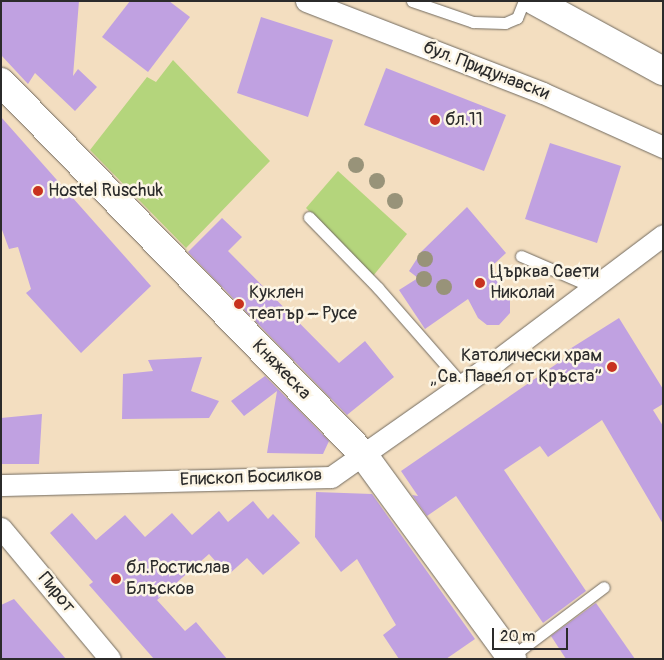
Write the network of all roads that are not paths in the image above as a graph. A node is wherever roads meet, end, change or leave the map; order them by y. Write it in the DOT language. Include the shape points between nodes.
graph roads {
  1 [pos="306,1"];
  2 [pos="412,1"];
  3 [pos="524,1"];
  4 [pos="535,1"];
  5 [pos="663,71"];
  6 [pos="1,82"];
  7 [pos="663,147"];
  8 [pos="310,217"];
  9 [pos="663,235"];
  10 [pos="521,256"];
  11 [pos="596,288"];
  12 [pos="463,385"];
  13 [pos="362,453"];
  14 [pos="1,485"];
  15 [pos="1,528"];
  16 [pos="604,587"];
  17 [pos="512,658"];
  18 [pos="110,659"];
  1 -- 7 [label="street, бул. Придунавски" via="543,93"];
  2 -- 3 [label="lane" via="473,22 505,23 517,18"];
  4 -- 5 [label="street"];
  6 -- 13 [label="street, Княжеска"];
  8 -- 12 [label="lane"];
  9 -- 11 [label="street, Епископ Босилков"];
  10 -- 11 [label="lane"];
  11 -- 12 [label="street, Епископ Босилков"];
  12 -- 13 [label="street, Епископ Босилков"];
  13 -- 14 [label="street, Епископ Босилков" via="331,477"];
  13 -- 17 [label="street, Княжеска"];
  15 -- 18 [label="street, Пирот"];
  16 -- 17 [label="lane"];
}
